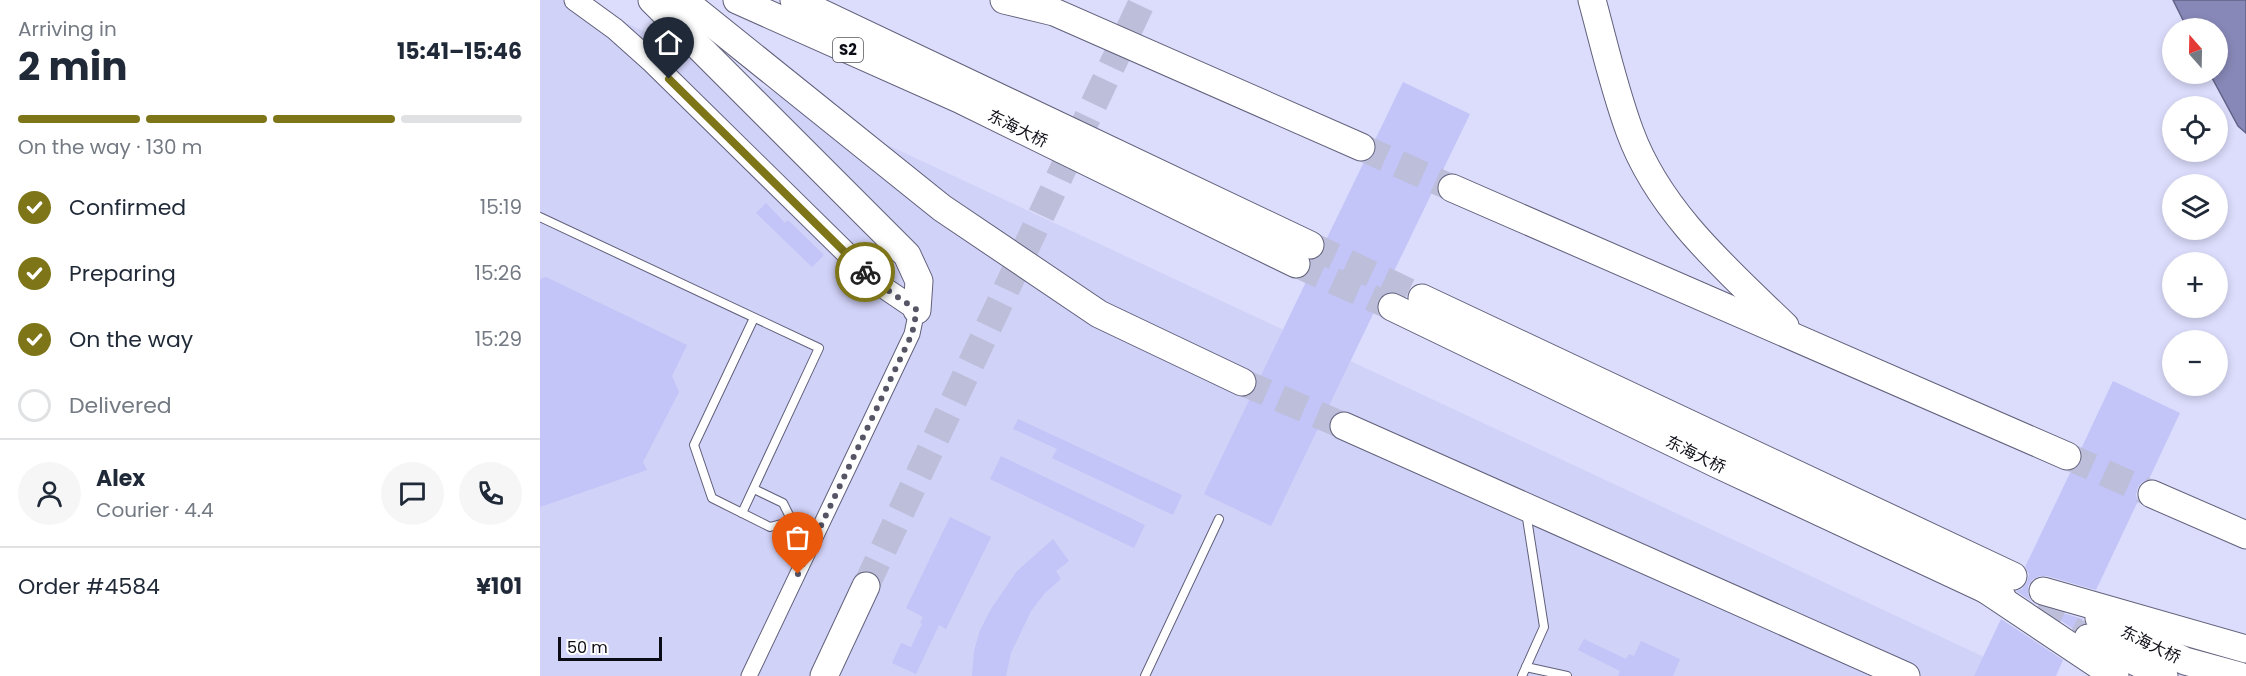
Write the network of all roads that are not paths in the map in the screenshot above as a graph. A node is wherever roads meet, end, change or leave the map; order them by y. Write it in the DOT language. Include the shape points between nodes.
graph roads {
  1 [pos="575,0"];
  2 [pos="652,0"];
  3 [pos="683,0"];
  4 [pos="737,0"];
  5 [pos="794,0"];
  6 [pos="1004,0"];
  7 [pos="1592,0"];
  8 [pos="1361,147"];
  9 [pos="1452,188"];
  10 [pos="540,217"];
  11 [pos="1422,298"];
  12 [pos="1392,307"];
  13 [pos="917,310"];
  14 [pos="754,318"];
  15 [pos="1796,338"];
  16 [pos="1242,382"];
  17 [pos="1344,426"];
  18 [pos="2067,456"];
  19 [pos="753,489"];
  20 [pos="2152,494"];
  21 [pos="1526,508"];
  22 [pos="742,513"];
  23 [pos="1219,519"];
  24 [pos="792,521"];
  25 [pos="817,533"];
  26 [pos="2246,535"];
  27 [pos="866,586"];
  28 [pos="1999,587"];
  29 [pos="2043,591"];
  30 [pos="2246,649"];
  31 [pos="1526,667"];
  32 [pos="749,676"];
  33 [pos="824,676"];
  34 [pos="1145,676"];
  35 [pos="1522,676"];
  36 [pos="1567,676"];
  37 [pos="1906,676"];
  38 [pos="2115,676"];
  39 [pos="2164,676"];
  40 [pos="2240,676"];
  1 -- 13 [label="main road" via="652,63 877,283"];
  2 -- 13 [label="highway" via="908,255 919,280"];
  3 -- 16 [label="highway" via="942,208 1099,314"];
  4 -- 5 [label="highway, 东海大桥 / S2" via="1303,255"];
  6 -- 8 [label="highway" via="1054,12"];
  7 -- 15 [label="highway" via="1614,83 1643,160 1676,213"];
  9 -- 15 [label="highway"];
  10 -- 14 [label="lane"];
  11 -- 28 [label="highway, 东海大桥"];
  12 -- 28 [label="highway, 东海大桥" via="1717,464"];
  13 -- 25 [label="street" via="912,334"];
  14 -- 19 [label="lane" via="819,348"];
  14 -- 22 [label="lane" via="694,445 712,498"];
  15 -- 18 [label="highway"];
  17 -- 21 [label="highway"];
  19 -- 22 [label="lane"];
  19 -- 24 [label="lane" via="783,503"];
  20 -- 26 [label="highway"];
  21 -- 31 [label="lane" via="1545,627"];
  21 -- 37 [label="highway"];
  22 -- 24 [label="lane" via="770,527"];
  23 -- 34 [label="lane"];
  24 -- 25 [label="lane"];
  25 -- 32 [label="street"];
  27 -- 33 [label="highway"];
  28 -- 38 [label="highway"];
  29 -- 30 [label="highway"];
  31 -- 35 [label="lane"];
  31 -- 36 [label="lane"];
  39 -- 40 [label="highway, 东海大桥" via="2093,628 2185,662"];
}
